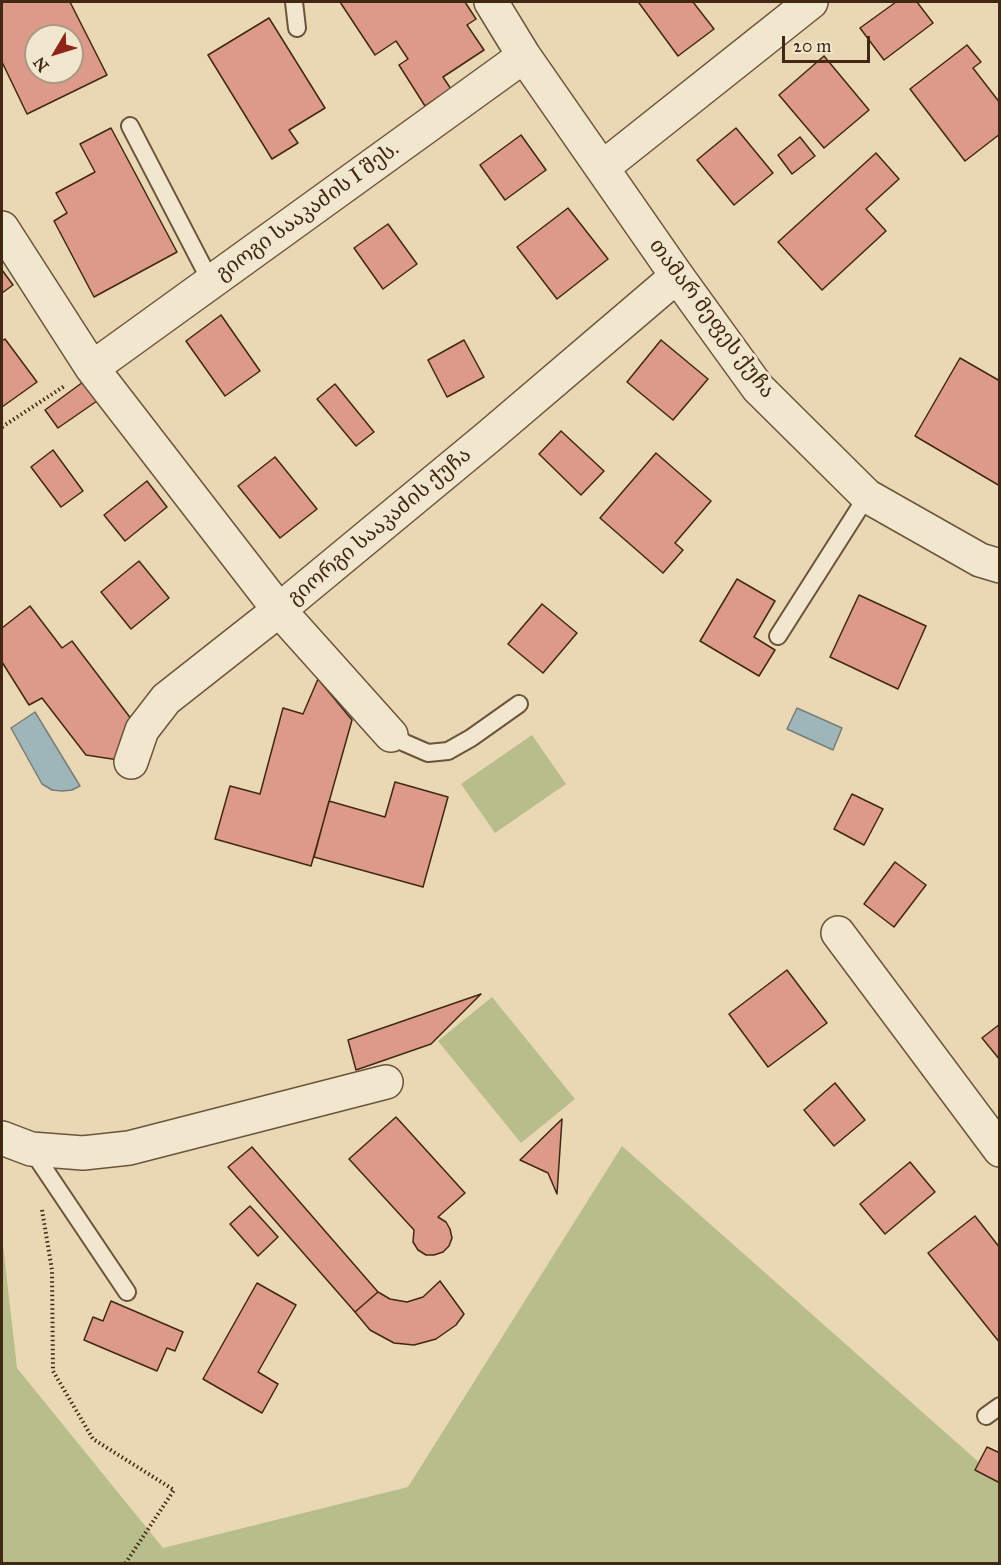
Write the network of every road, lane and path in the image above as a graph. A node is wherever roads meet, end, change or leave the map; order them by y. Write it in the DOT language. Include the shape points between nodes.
graph roads {
  1 [pos="294,2"];
  2 [pos="491,2"];
  3 [pos="811,2"];
  4 [pos="297,28"];
  5 [pos="524,56"];
  6 [pos="130,126"];
  7 [pos="602,168"];
  8 [pos="2,228"];
  9 [pos="677,276"];
  10 [pos="211,282"];
  11 [pos="92,368"];
  12 [pos="2,427"];
  13 [pos="867,495"];
  14 [pos="999,566"];
  15 [pos="279,610"];
  16 [pos="778,636"];
  17 [pos="519,704"];
  18 [pos="392,735"];
  19 [pos="131,762"];
  20 [pos="838,933"];
  21 [pos="386,1082"];
  22 [pos="2,1138"];
  23 [pos="31,1149"];
  24 [pos="999,1150"];
  25 [pos="41,1204"];
  26 [pos="127,1292"];
  27 [pos="125,1563"];
  1 -- 4 [label="lane"];
  2 -- 5 [label="street, თამარ მეფეს ქუჩა"];
  3 -- 7 [label="street"];
  5 -- 7 [label="street, თამარ მეფეს ქუჩა"];
  5 -- 10 [label="street, გიოგი სააკაძის I შეს."];
  6 -- 10 [label="lane"];
  7 -- 9 [label="street, თამარ მეფეს ქუჩა"];
  8 -- 11 [label="street, გიორგი სააკაძის ქუჩა"];
  9 -- 13 [label="street, თამარ მეფეს ქუჩა" via="758,388"];
  9 -- 15 [label="street, გიორგი სააკაძის ქუჩა"];
  10 -- 11 [label="street, გიოგი სააკაძის I შეს."];
  11 -- 12 [label="path"];
  11 -- 15 [label="street, გიორგი სააკაძის ქუჩა"];
  13 -- 14 [label="street, თამარ მეფეს ქუჩა" via="981,560"];
  13 -- 16 [label="lane"];
  15 -- 18 [label="street"];
  15 -- 19 [label="street" via="166,699 142,730"];
  17 -- 18 [label="lane" via="448,751 428,753"];
  20 -- 24 [label="street"];
  21 -- 23 [label="street" via="129,1148 82,1153"];
  22 -- 23 [label="street"];
  23 -- 26 [label="lane"];
  25 -- 27 [label="path" via="52,1270 53,1371 93,1439 174,1490"];
}
